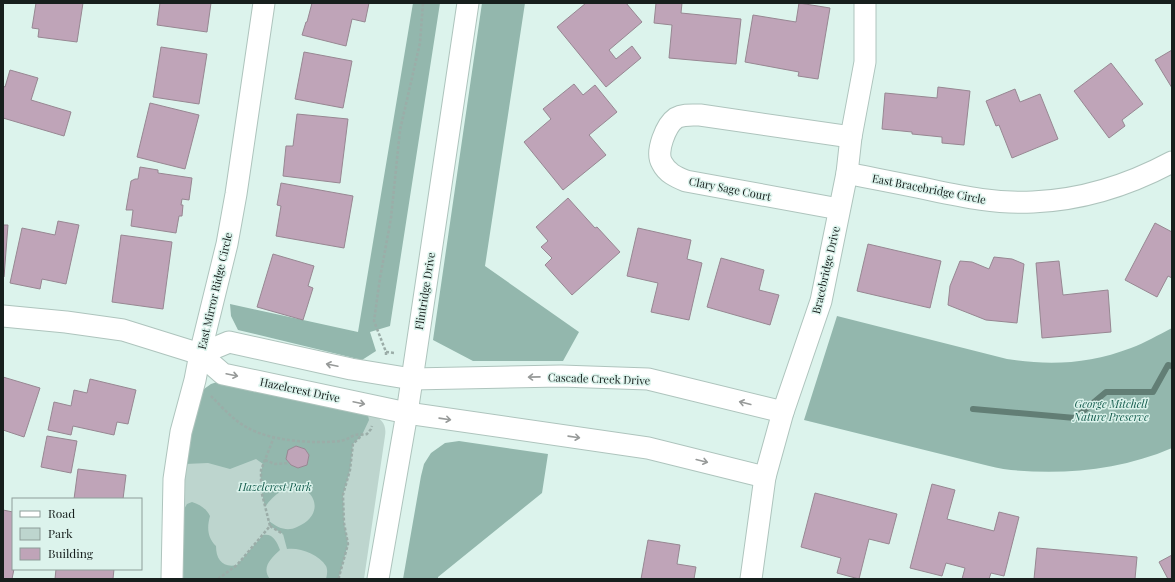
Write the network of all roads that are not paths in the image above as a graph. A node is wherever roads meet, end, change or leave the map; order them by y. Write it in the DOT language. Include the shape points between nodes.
graph roads {
  1 [pos="264,3"];
  2 [pos="468,3"];
  3 [pos="866,3"];
  4 [pos="851,136"];
  5 [pos="1172,162"];
  6 [pos="847,173"];
  7 [pos="839,210"];
  8 [pos="3,316"];
  9 [pos="200,354"];
  10 [pos="412,379"];
  11 [pos="783,412"];
  12 [pos="407,413"];
  13 [pos="765,477"];
  14 [pos="172,579"];
  15 [pos="378,579"];
  16 [pos="752,579"];
  1 -- 9 [label="street, East Mirror Ridge Circle" via="229,237"];
  2 -- 10 [label="street, Flintridge Drive"];
  3 -- 4 [label="street, Bracebridge Drive" via="865,62"];
  4 -- 6 [label="street, Bracebridge Drive"];
  4 -- 7 [label="street, Clary Sage Court" via="686,115 676,118 668,126 660,150 660,161 666,170 686,181"];
  5 -- 6 [label="street, East Bracebridge Circle" via="1107,190 1062,200 1033,202 972,198"];
  6 -- 7 [label="street, Bracebridge Drive"];
  7 -- 11 [label="street, Bracebridge Drive" via="821,301"];
  8 -- 9 [label="street, Hazelcrest Drive" via="123,330"];
  10 -- 9 [label="street, one-way" via="351,369 229,342"];
  9 -- 12 [label="street, Hazelcrest Drive, one-way" via="223,374"];
  9 -- 14 [label="street, East Mirror Ridge Circle" via="181,432 174,479"];
  11 -- 10 [label="street, Cascade Creek Drive, one-way" via="648,379 561,376"];
  10 -- 12 [label="street, Flintridge Drive"];
  11 -- 13 [label="street, Bracebridge Drive"];
  12 -- 13 [label="street, one-way" via="648,448"];
  12 -- 15 [label="street, Flintridge Drive"];
  13 -- 16 [label="street, Bracebridge Drive"];
}
